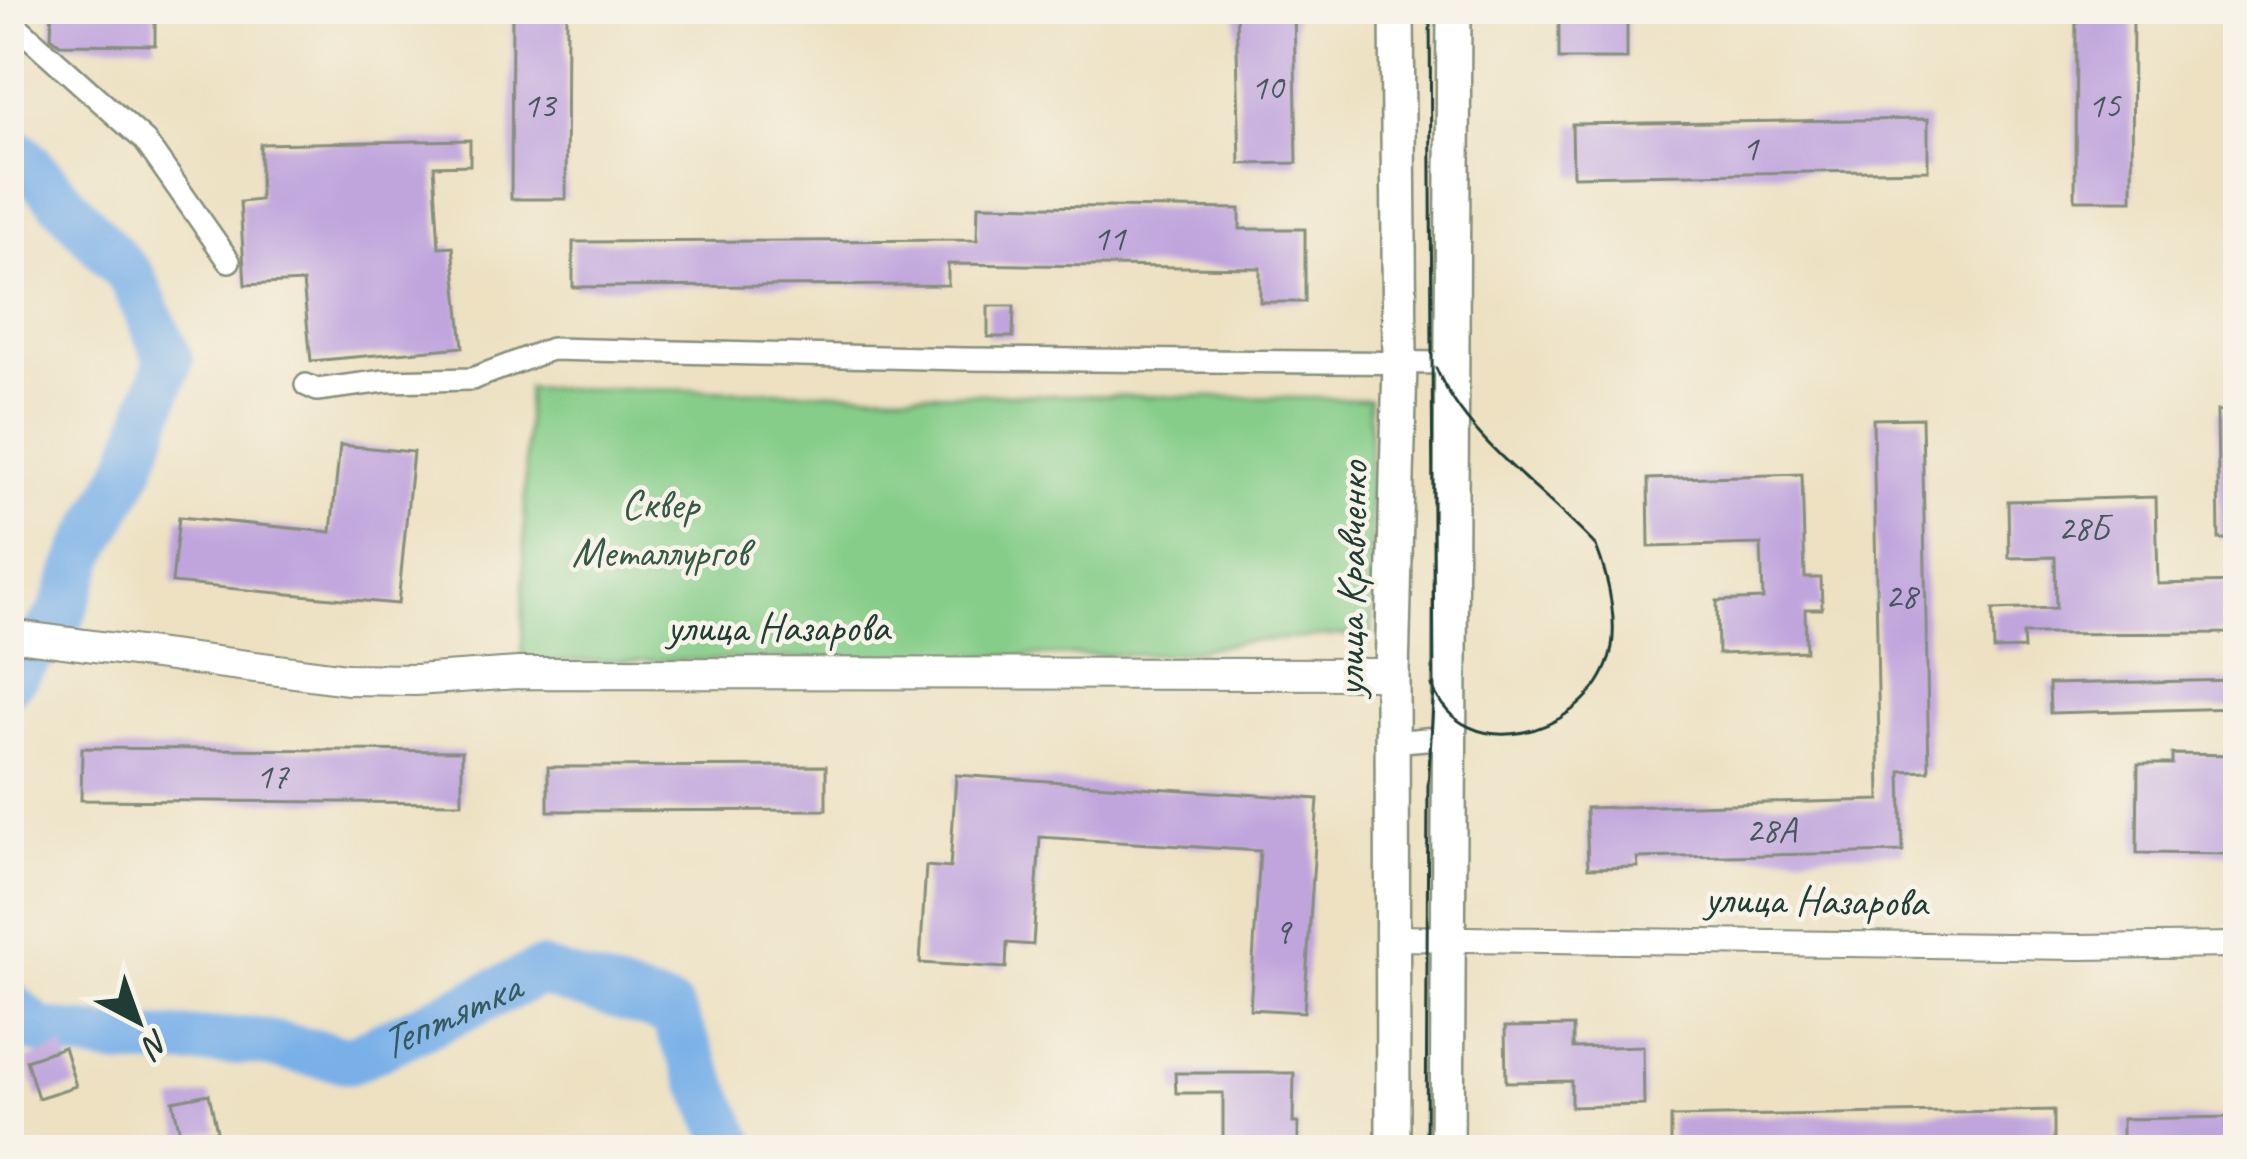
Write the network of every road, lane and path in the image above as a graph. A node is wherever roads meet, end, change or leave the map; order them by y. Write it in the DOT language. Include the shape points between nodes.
graph roads {
  1 [pos="1397,9"];
  2 [pos="1454,9"];
  3 [pos="9,19"];
  4 [pos="229,261"];
  5 [pos="1400,362"];
  6 [pos="1453,363"];
  7 [pos="306,385"];
  8 [pos="22,635"];
  9 [pos="1392,674"];
  10 [pos="1449,675"];
  11 [pos="1448,737"];
  12 [pos="1392,742"];
  13 [pos="1392,785"];
  14 [pos="1448,786"];
  15 [pos="1393,938"];
  16 [pos="1448,939"];
  17 [pos="2238,945"];
  18 [pos="1393,1150"];
  19 [pos="1447,1150"];
  1 -- 5 [label="main road, улица Кравченко"];
  2 -- 6 [label="main road"];
  3 -- 4 [label="street" via="145,141"];
  5 -- 6 [label="street"];
  5 -- 7 [label="street" via="551,349 472,379 317,391"];
  5 -- 9 [label="main road, улица Кравченко"];
  6 -- 10 [label="main road"];
  8 -- 9 [label="main road, улица Назарова" via="347,679"];
  9 -- 10 [label="main road, улица Назарова"];
  9 -- 12 [label="main road, улица Кравченко"];
  10 -- 11 [label="main road"];
  11 -- 12 [label="street"];
  11 -- 14 [label="main road"];
  12 -- 13 [label="main road, улица Кравченко"];
  13 -- 14 [label="main road"];
  13 -- 15 [label="main road, улица Кравченко"];
  14 -- 16 [label="main road"];
  15 -- 16 [label="street, улица Назарова"];
  15 -- 18 [label="main road, улица Кравченко"];
  16 -- 17 [label="street, улица Назарова"];
  16 -- 19 [label="main road"];
}
